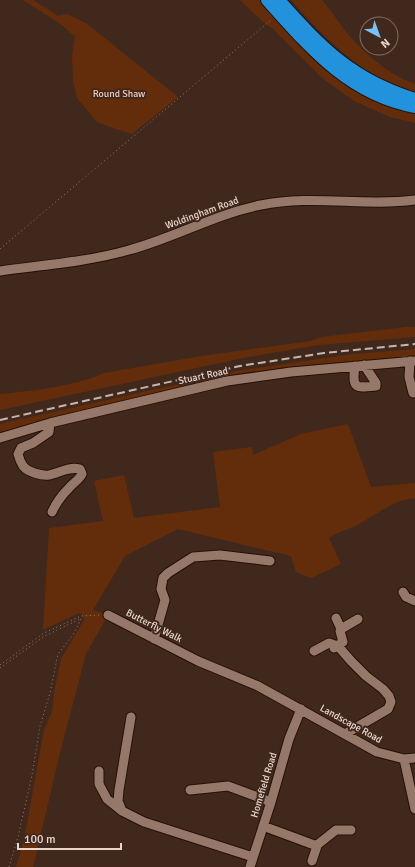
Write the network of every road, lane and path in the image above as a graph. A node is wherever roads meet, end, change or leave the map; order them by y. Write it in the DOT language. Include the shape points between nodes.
graph roads {
  1 [pos="267,0"];
  2 [pos="280,0"];
  3 [pos="278,13"];
  4 [pos="415,98"];
  5 [pos="415,107"];
  6 [pos="415,200"];
  7 [pos="0,249"];
  8 [pos="0,271"];
  9 [pos="412,361"];
  10 [pos="364,365"];
  11 [pos="355,366"];
  12 [pos="413,393"];
  13 [pos="50,422"];
  14 [pos="0,438"];
  15 [pos="52,512"];
  16 [pos="270,561"];
  17 [pos="403,592"];
  18 [pos="415,601"];
  19 [pos="108,615"];
  20 [pos="81,616"];
  21 [pos="336,618"];
  22 [pos="81,619"];
  23 [pos="358,619"];
  24 [pos="341,629"];
  25 [pos="154,639"];
  26 [pos="338,645"];
  27 [pos="314,651"];
  28 [pos="0,665"];
  29 [pos="0,668"];
  30 [pos="301,709"];
  31 [pos="132,717"];
  32 [pos="345,734"];
  33 [pos="415,758"];
  34 [pos="404,759"];
  35 [pos="99,771"];
  36 [pos="190,790"];
  37 [pos="271,802"];
  38 [pos="415,809"];
  39 [pos="122,811"];
  40 [pos="263,826"];
  41 [pos="350,830"];
  42 [pos="317,846"];
  43 [pos="253,858"];
  44 [pos="312,861"];
  45 [pos="9,867"];
  46 [pos="250,867"];
  1 -- 3 [label="highway"];
  2 -- 4 [label="highway" via="316,40 342,63 380,86"];
  3 -- 5 [label="highway" via="313,50 342,75 381,97"];
  3 -- 7 [label="path"];
  6 -- 8 [label="street, Woldingham Road" via="304,200 261,205 230,213 130,250 98,258"];
  9 -- 10 [label="street, Stuart Road"];
  9 -- 12 [label="street" via="409,377"];
  10 -- 11 [label="street, Stuart Road"];
  10 -- 11 [label="street" via="376,386 356,386 353,380"];
  11 -- 13 [label="street, Stuart Road" via="227,381"];
  13 -- 14 [label="street, Stuart Road"];
  13 -- 15 [label="street" via="49,432 22,448 18,454 23,466 36,473 48,475 80,469 81,478 69,488"];
  16 -- 25 [label="street" via="220,555 193,557 168,573 163,578 161,589 165,600"];
  17 -- 18 [label="street" via="406,597"];
  19 -- 20 [label="path"];
  19 -- 25 [label="street, Butterfly Walk"];
  20 -- 22 [label="path"];
  20 -- 28 [label="path" via="44,634"];
  21 -- 24 [label="street"];
  22 -- 29 [label="path" via="45,636"];
  22 -- 45 [label="path" via="73,635 58,654 40,726 18,837"];
  23 -- 24 [label="street"];
  24 -- 26 [label="street"];
  25 -- 30 [label="street, Butterfly Walk" via="258,686"];
  26 -- 27 [label="street" via="329,642"];
  26 -- 32 [label="street" via="366,676 383,689 391,702 388,708"];
  30 -- 32 [label="street, Landscape Road"];
  30 -- 37 [label="street, Homefield Road" via="289,739"];
  31 -- 39 [label="street" via="119,790 118,801"];
  32 -- 34 [label="street, Landscape Road" via="377,752"];
  33 -- 34 [label="street, Landscape Road"];
  34 -- 38 [label="street"];
  35 -- 39 [label="street" via="99,784 107,799"];
  36 -- 37 [label="street" via="228,786"];
  37 -- 40 [label="street, Homefield Road"];
  39 -- 43 [label="street" via="144,822"];
  40 -- 42 [label="street"];
  40 -- 43 [label="street, Homefield Road"];
  41 -- 42 [label="street" via="336,830"];
  42 -- 44 [label="street"];
  43 -- 46 [label="street, Homefield Road"];
}
